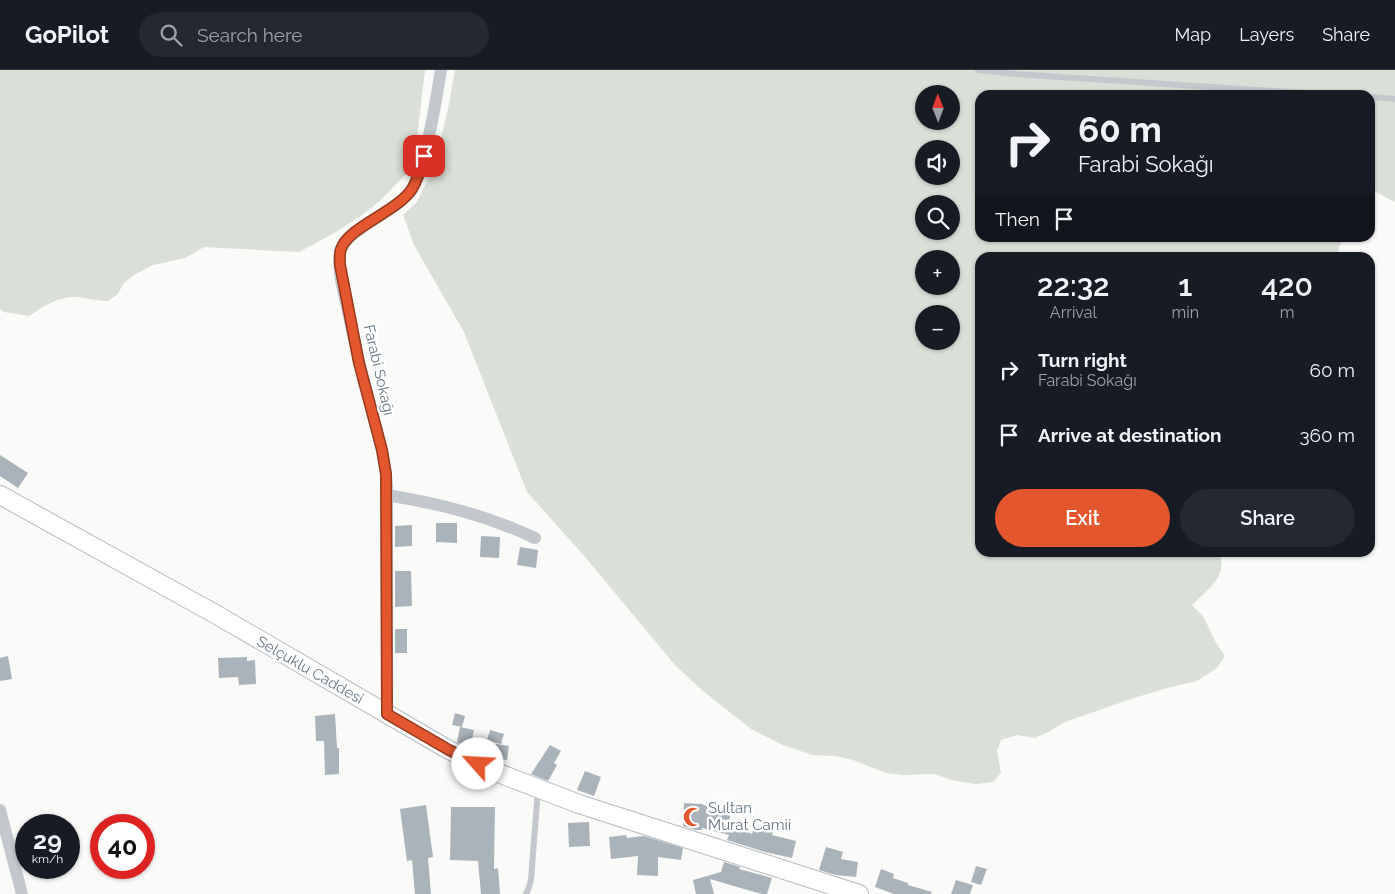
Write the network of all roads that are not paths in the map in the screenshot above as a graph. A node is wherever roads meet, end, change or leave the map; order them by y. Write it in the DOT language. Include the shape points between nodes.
graph roads {
  1 [pos="441,70"];
  2 [pos="978,70"];
  3 [pos="1263,90"];
  4 [pos="1375,97"];
  5 [pos="1395,99"];
  6 [pos="387,495"];
  7 [pos="0,496"];
  8 [pos="535,538"];
  9 [pos="387,714"];
  10 [pos="538,789"];
  11 [pos="0,810"];
  12 [pos="22,894"];
  13 [pos="526,894"];
  14 [pos="859,894"];
  1 -- 6 [label="street, Farabi Sokağı" via="429,139 420,174 412,190 346,240 341,250 342,284 385,464"];
  2 -- 3 [label="lane"];
  4 -- 5 [label="lane"];
  6 -- 8 [label="street" via="458,509"];
  6 -- 9 [label="street, Farabi Sokağı"];
  7 -- 9 [label="street, Selçuklu Caddesi" via="217,615"];
  9 -- 10 [label="street, Selçuklu Caddesi" via="449,750"];
  10 -- 13 [label="lane" via="531,880"];
  10 -- 14 [label="street, Selçuklu Caddesi"];
  11 -- 12 [label="street"];
}
